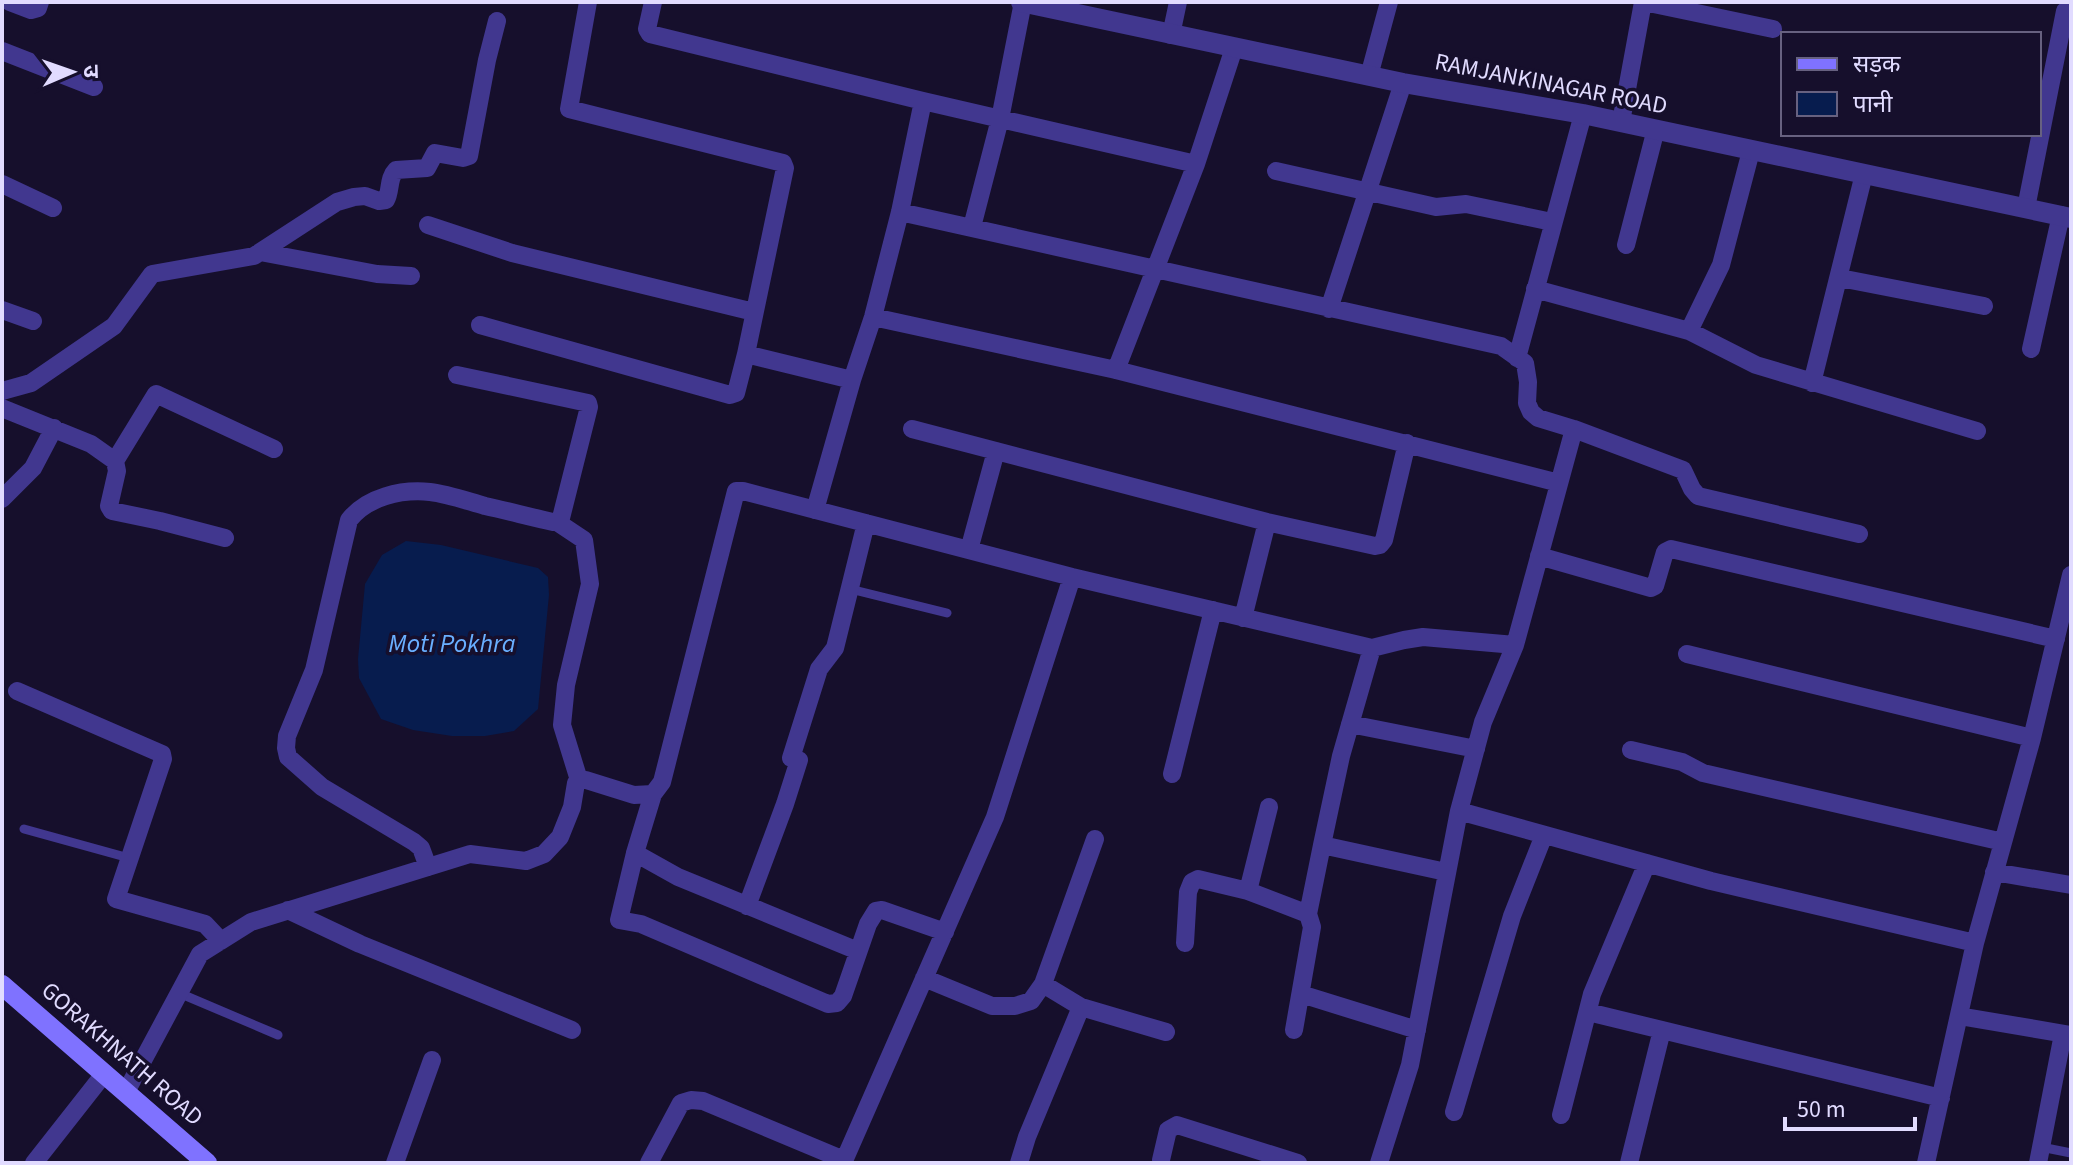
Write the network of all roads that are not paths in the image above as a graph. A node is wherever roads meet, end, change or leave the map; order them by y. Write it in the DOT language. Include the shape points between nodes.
graph roads {
  1 [pos="10,2"];
  2 [pos="40,2"];
  3 [pos="588,2"];
  4 [pos="653,2"];
  5 [pos="1022,2"];
  6 [pos="1178,2"];
  7 [pos="1389,2"];
  8 [pos="1643,2"];
  9 [pos="2065,11"];
  10 [pos="497,21"];
  11 [pos="1773,29"];
  12 [pos="1171,35"];
  13 [pos="1234,48"];
  14 [pos="2,51"];
  15 [pos="1369,76"];
  16 [pos="1403,83"];
  17 [pos="94,87"];
  18 [pos="923,101"];
  19 [pos="1583,114"];
  20 [pos="1000,119"];
  21 [pos="1621,122"];
  22 [pos="1656,129"];
  23 [pos="2041,132"];
  24 [pos="2040,136"];
  25 [pos="1751,151"];
  26 [pos="1196,164"];
  27 [pos="1276,171"];
  28 [pos="1864,174"];
  29 [pos="2,184"];
  30 [pos="1368,192"];
  31 [pos="53,208"];
  32 [pos="2026,208"];
  33 [pos="900,212"];
  34 [pos="2066,216"];
  35 [pos="1552,222"];
  36 [pos="428,225"];
  37 [pos="972,227"];
  38 [pos="1626,245"];
  39 [pos="260,252"];
  40 [pos="1154,268"];
  41 [pos="411,276"];
  42 [pos="1840,278"];
  43 [pos="1535,289"];
  44 [pos="1984,306"];
  45 [pos="1329,309"];
  46 [pos="2,310"];
  47 [pos="754,312"];
  48 [pos="873,317"];
  49 [pos="33,321"];
  50 [pos="480,325"];
  51 [pos="1689,331"];
  52 [pos="2031,349"];
  53 [pos="746,354"];
  54 [pos="1517,358"];
  55 [pos="1116,370"];
  56 [pos="457,375"];
  57 [pos="852,380"];
  58 [pos="1812,383"];
  59 [pos="2,391"];
  60 [pos="2,408"];
  61 [pos="54,428"];
  62 [pos="912,429"];
  63 [pos="1574,429"];
  64 [pos="1977,431"];
  65 [pos="1407,443"];
  66 [pos="274,449"];
  67 [pos="996,451"];
  68 [pos="115,461"];
  69 [pos="1559,483"];
  70 [pos="2,499"];
  71 [pos="815,510"];
  72 [pos="557,522"];
  73 [pos="1267,522"];
  74 [pos="866,523"];
  75 [pos="1859,534"];
  76 [pos="225,538"];
  77 [pos="969,550"];
  78 [pos="1539,556"];
  79 [pos="1072,577"];
  80 [pos="2070,584"];
  81 [pos="850,589"];
  82 [pos="1213,610"];
  83 [pos="947,613"];
  84 [pos="1243,618"];
  85 [pos="2062,636"];
  86 [pos="1515,645"];
  87 [pos="1372,648"];
  88 [pos="1687,654"];
  89 [pos="17,691"];
  90 [pos="1350,724"];
  91 [pos="2032,738"];
  92 [pos="1476,749"];
  93 [pos="1631,750"];
  94 [pos="1172,774"];
  95 [pos="579,780"];
  96 [pos="653,794"];
  97 [pos="1269,807"];
  98 [pos="1459,811"];
  99 [pos="24,829"];
  100 [pos="1544,835"];
  101 [pos="1095,839"];
  102 [pos="2003,842"];
  103 [pos="1322,845"];
  104 [pos="635,853"];
  105 [pos="129,858"];
  106 [pos="1647,863"];
  107 [pos="428,867"];
  108 [pos="1446,872"];
  109 [pos="1994,872"];
  110 [pos="2071,885"];
  111 [pos="1248,891"];
  112 [pos="747,906"];
  113 [pos="288,910"];
  114 [pos="1308,914"];
  115 [pos="945,932"];
  116 [pos="221,941"];
  117 [pos="1185,943"];
  118 [pos="1975,943"];
  119 [pos="858,951"];
  120 [pos="924,978"];
  121 [pos="1043,984"];
  122 [pos="2,985"];
  123 [pos="179,993"];
  124 [pos="1301,994"];
  125 [pos="1081,1007"];
  126 [pos="1588,1012"];
  127 [pos="1959,1016"];
  128 [pos="572,1030"];
  129 [pos="1294,1030"];
  130 [pos="1417,1030"];
  131 [pos="1662,1030"];
  132 [pos="1166,1032"];
  133 [pos="2067,1034"];
  134 [pos="278,1035"];
  135 [pos="432,1060"];
  136 [pos="104,1074"];
  137 [pos="126,1092"];
  138 [pos="1941,1098"];
  139 [pos="1454,1112"];
  140 [pos="1561,1115"];
  141 [pos="2071,1153"];
  142 [pos="2040,1155"];
  143 [pos="1161,1160"];
  144 [pos="844,1161"];
  145 [pos="1292,1162"];
  146 [pos="34,1163"];
  147 [pos="206,1163"];
  148 [pos="395,1163"];
  149 [pos="649,1163"];
  150 [pos="1019,1163"];
  151 [pos="1379,1163"];
  152 [pos="1629,1163"];
  153 [pos="1926,1163"];
  1 -- 2 [label="street" via="31,10"];
  3 -- 47 [label="street" via="569,109 783,163"];
  4 -- 18 [label="street" via="650,34"];
  5 -- 12 [label="street, RAMJANKINAGAR ROAD"];
  5 -- 20 [label="street"];
  6 -- 12 [label="street"];
  7 -- 15 [label="street"];
  8 -- 11 [label="street"];
  8 -- 21 [label="street"];
  9 -- 23 [label="street"];
  10 -- 39 [label="street" via="469,156 435,153 427,168 396,170 386,200 365,196 337,202"];
  12 -- 13 [label="street, RAMJANKINAGAR ROAD"];
  13 -- 15 [label="street, RAMJANKINAGAR ROAD"];
  13 -- 26 [label="street"];
  14 -- 17 [label="street"];
  15 -- 16 [label="street, RAMJANKINAGAR ROAD"];
  16 -- 19 [label="street, RAMJANKINAGAR ROAD"];
  16 -- 30 [label="street"];
  18 -- 20 [label="street"];
  18 -- 33 [label="street"];
  19 -- 21 [label="street, RAMJANKINAGAR ROAD"];
  19 -- 35 [label="street"];
  20 -- 26 [label="street"];
  20 -- 37 [label="street"];
  21 -- 22 [label="street, RAMJANKINAGAR ROAD"];
  22 -- 25 [label="street, RAMJANKINAGAR ROAD"];
  22 -- 38 [label="street"];
  24 -- 32 [label="street"];
  25 -- 28 [label="street, RAMJANKINAGAR ROAD"];
  25 -- 51 [label="street" via="1721,265"];
  26 -- 40 [label="street"];
  27 -- 30 [label="street"];
  28 -- 32 [label="street, RAMJANKINAGAR ROAD"];
  28 -- 42 [label="street"];
  29 -- 31 [label="street"];
  30 -- 35 [label="street"];
  30 -- 45 [label="street"];
  32 -- 34 [label="street, RAMJANKINAGAR ROAD"];
  33 -- 37 [label="street"];
  33 -- 48 [label="street"];
  34 -- 52 [label="street"];
  35 -- 43 [label="street"];
  36 -- 47 [label="street" via="512,253"];
  37 -- 40 [label="street"];
  39 -- 41 [label="street"];
  39 -- 59 [label="street" via="152,274 114,326 31,383"];
  40 -- 45 [label="street"];
  40 -- 55 [label="street"];
  42 -- 44 [label="street"];
  42 -- 58 [label="street"];
  43 -- 51 [label="street"];
  43 -- 54 [label="street"];
  45 -- 54 [label="street" via="1501,346"];
  46 -- 49 [label="street"];
  47 -- 53 [label="street"];
  48 -- 55 [label="street"];
  48 -- 57 [label="street"];
  50 -- 53 [label="street" via="730,395 736,393"];
  51 -- 58 [label="street" via="1756,365"];
  53 -- 57 [label="street"];
  54 -- 63 [label="street" via="1525,363 1531,412"];
  55 -- 65 [label="street"];
  56 -- 72 [label="street" via="588,403"];
  57 -- 71 [label="street"];
  58 -- 64 [label="street"];
  60 -- 61 [label="street"];
  61 -- 68 [label="street"];
  61 -- 70 [label="street" via="33,468"];
  62 -- 67 [label="street"];
  63 -- 69 [label="street"];
  63 -- 75 [label="street" via="1683,470 1698,496"];
  65 -- 69 [label="street"];
  65 -- 73 [label="street" via="1380,545"];
  66 -- 68 [label="street" via="159,393"];
  67 -- 73 [label="street"];
  67 -- 77 [label="street"];
  68 -- 76 [label="street" via="112,511"];
  69 -- 78 [label="street"];
  71 -- 74 [label="street"];
  71 -- 96 [label="street" via="736,491 662,782"];
  72 -- 95 [label="street" via="584,540 590,584 562,725"];
  72 -- 107 [label="street" via="430,492 383,497 349,520 314,670 287,736 288,757 322,787 414,842"];
  73 -- 84 [label="street"];
  74 -- 77 [label="street"];
  74 -- 81 [label="street"];
  77 -- 79 [label="street"];
  78 -- 85 [label="street" via="1651,588 1671,549"];
  78 -- 86 [label="street"];
  79 -- 82 [label="street"];
  79 -- 115 [label="street" via="995,817"];
  80 -- 85 [label="street"];
  81 -- 83 [label="lane"];
  81 -- 112 [label="street" via="835,648 819,669 785,804"];
  82 -- 84 [label="street"];
  82 -- 94 [label="street"];
  84 -- 87 [label="street"];
  85 -- 91 [label="street"];
  86 -- 87 [label="street" via="1423,637"];
  86 -- 92 [label="street"];
  87 -- 90 [label="street"];
  88 -- 91 [label="street"];
  89 -- 105 [label="street" via="162,754"];
  90 -- 92 [label="street"];
  90 -- 103 [label="street"];
  91 -- 102 [label="street"];
  92 -- 98 [label="street"];
  93 -- 102 [label="street" via="1682,762 1703,773"];
  95 -- 96 [label="street" via="634,795"];
  95 -- 107 [label="street" via="560,837 544,854 526,861 470,854"];
  96 -- 104 [label="street"];
  97 -- 111 [label="street"];
  98 -- 100 [label="street"];
  98 -- 108 [label="street"];
  99 -- 105 [label="lane"];
  100 -- 106 [label="street"];
  100 -- 139 [label="street" via="1512,916"];
  101 -- 121 [label="street"];
  102 -- 109 [label="street"];
  103 -- 108 [label="street"];
  103 -- 114 [label="street"];
  104 -- 112 [label="street"];
  104 -- 119 [label="street" via="619,920 641,924 828,1004 843,996"];
  105 -- 116 [label="street" via="117,901 205,924"];
  106 -- 118 [label="street"];
  106 -- 126 [label="street"];
  107 -- 113 [label="street"];
  108 -- 130 [label="street"];
  109 -- 110 [label="street"];
  109 -- 118 [label="street"];
  111 -- 114 [label="street"];
  111 -- 117 [label="street" via="1192,882"];
  112 -- 119 [label="street"];
  113 -- 116 [label="street" via="251,922"];
  113 -- 128 [label="street"];
  114 -- 124 [label="street" via="1312,927"];
  115 -- 119 [label="street" via="879,909"];
  115 -- 120 [label="street"];
  116 -- 123 [label="street" via="200,954"];
  118 -- 127 [label="street"];
  120 -- 121 [label="street" via="992,1006 1031,1001"];
  120 -- 144 [label="street"];
  121 -- 125 [label="street"];
  122 -- 136 [label="main road, GORAKHNATH ROAD"];
  123 -- 134 [label="lane"];
  123 -- 137 [label="street"];
  124 -- 129 [label="street"];
  124 -- 130 [label="street"];
  125 -- 132 [label="street"];
  125 -- 150 [label="street"];
  126 -- 131 [label="street"];
  126 -- 140 [label="street"];
  127 -- 133 [label="street"];
  127 -- 138 [label="street"];
  130 -- 151 [label="street"];
  131 -- 138 [label="street"];
  131 -- 152 [label="street"];
  133 -- 142 [label="street"];
  135 -- 148 [label="street"];
  136 -- 137 [label="main road, GORAKHNATH ROAD"];
  136 -- 146 [label="street"];
  137 -- 147 [label="main road, GORAKHNATH ROAD"];
  138 -- 153 [label="street"];
  141 -- 142 [label="lane"];
  143 -- 145 [label="street" via="1168,1130 1177,1125"];
  144 -- 149 [label="street" via="691,1100 681,1103"];
}
